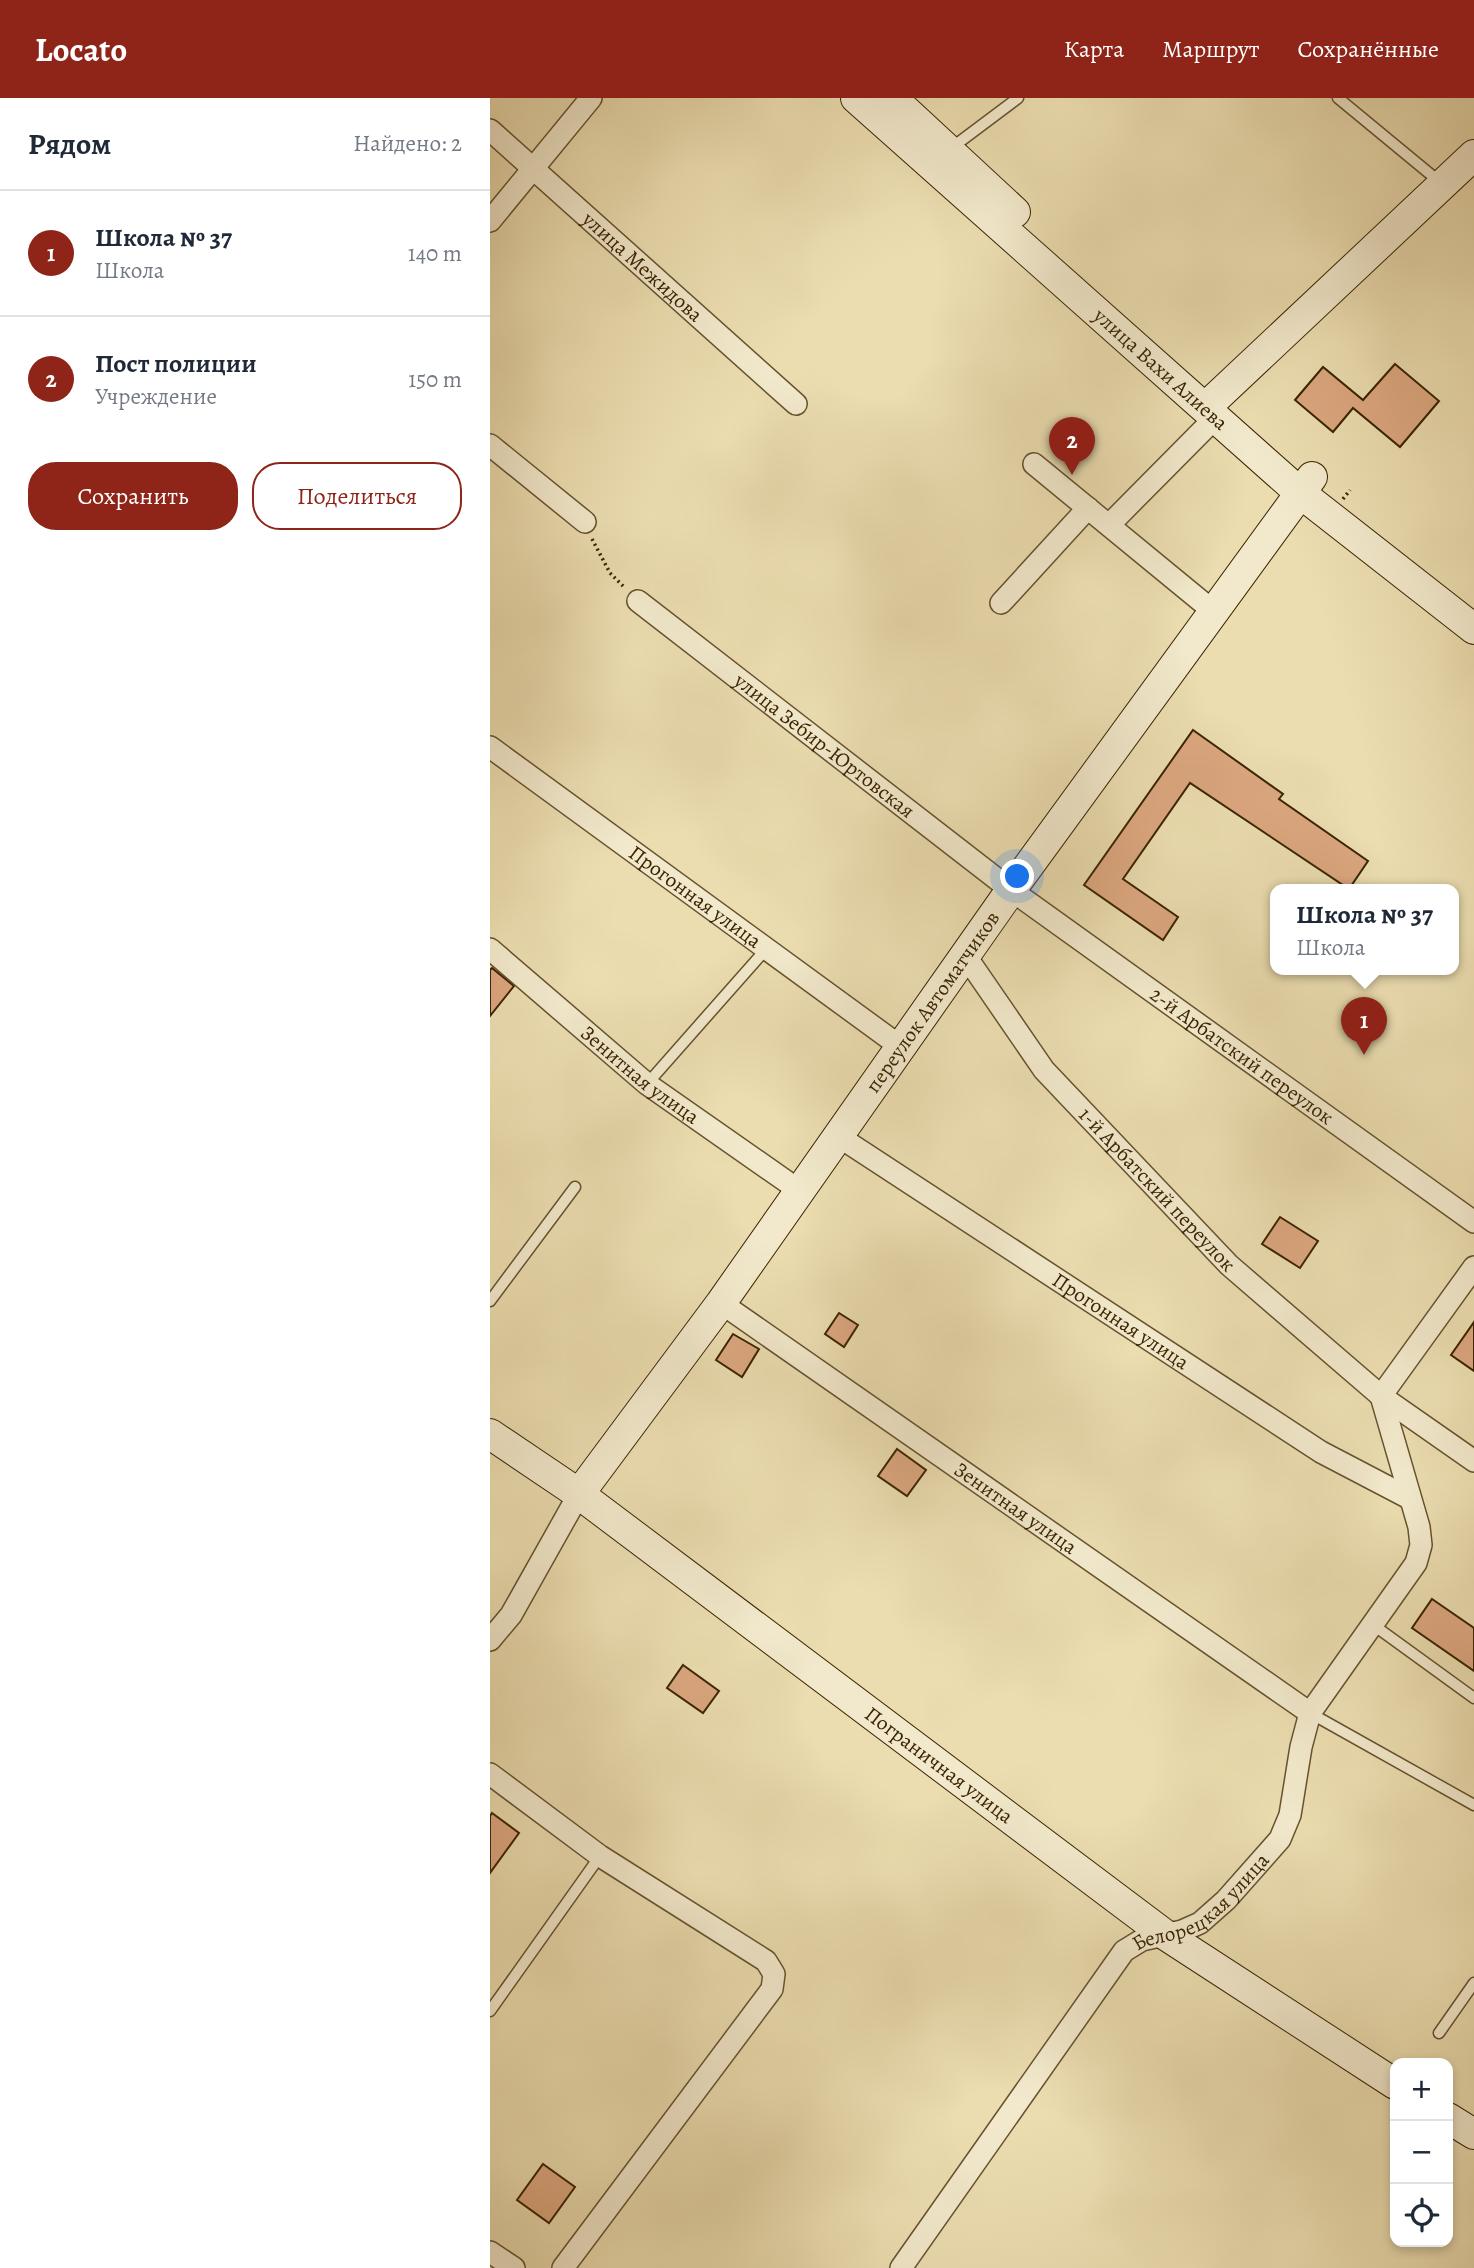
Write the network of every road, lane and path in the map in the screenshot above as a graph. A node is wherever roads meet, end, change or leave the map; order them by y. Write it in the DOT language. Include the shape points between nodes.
graph roads {
  1 [pos="592,98"];
  2 [pos="856,98"];
  3 [pos="892,98"];
  4 [pos="1018,98"];
  5 [pos="1338,98"];
  6 [pos="490,130"];
  7 [pos="948,150"];
  8 [pos="1474,155"];
  9 [pos="534,170"];
  10 [pos="1443,185"];
  11 [pos="490,221"];
  12 [pos="796,404"];
  13 [pos="1213,406"];
  14 [pos="490,445"];
  15 [pos="1034,464"];
  16 [pos="1306,485"];
  17 [pos="1088,508"];
  18 [pos="585,522"];
  19 [pos="1109,526"];
  20 [pos="638,601"];
  21 [pos="1001,603"];
  22 [pos="1474,607"];
  23 [pos="1213,611"];
  24 [pos="1474,629"];
  25 [pos="490,747"];
  26 [pos="1011,890"];
  27 [pos="767,948"];
  28 [pos="490,949"];
  29 [pos="965,955"];
  30 [pos="901,1046"];
  31 [pos="647,1084"];
  32 [pos="838,1136"];
  33 [pos="575,1187"];
  34 [pos="800,1191"];
  35 [pos="1474,1222"];
  36 [pos="1474,1267"];
  37 [pos="490,1301"];
  38 [pos="721,1303"];
  39 [pos="1381,1395"];
  40 [pos="490,1434"];
  41 [pos="1472,1456"];
  42 [pos="579,1494"];
  43 [pos="1409,1498"];
  44 [pos="1372,1624"];
  45 [pos="490,1640"];
  46 [pos="1474,1698"];
  47 [pos="1310,1713"];
  48 [pos="490,1774"];
  49 [pos="1474,1805"];
  50 [pos="600,1856"];
  51 [pos="1164,1934"];
  52 [pos="1474,1983"];
  53 [pos="490,2011"];
  54 [pos="1439,2033"];
  55 [pos="1390,2081"];
  56 [pos="1453,2121"];
  57 [pos="1474,2134"];
  58 [pos="490,2252"];
  59 [pos="514,2268"];
  60 [pos="563,2268"];
  61 [pos="901,2268"];
  1 -- 9 [label="street"];
  2 -- 13 [label="street, улица Вахи Алиева"];
  3 -- 7 [label="street, улица Вахи Алиева"];
  4 -- 7 [label="lane"];
  5 -- 10 [label="lane"];
  6 -- 9 [label="street, улица Межидова"];
  7 -- 13 [label="street, улица Вахи Алиева"];
  8 -- 10 [label="street"];
  9 -- 11 [label="street"];
  9 -- 12 [label="street, улица Межидова"];
  10 -- 13 [label="street"];
  13 -- 16 [label="street, улица Вахи Алиева"];
  13 -- 19 [label="street"];
  14 -- 18 [label="street"];
  15 -- 17 [label="street"];
  16 -- 22 [label="street, улица Вахи Алиева"];
  16 -- 23 [label="street, переулок Автоматчиков"];
  16 -- 24 [label="street, улица Вахи Алиева"];
  17 -- 19 [label="street"];
  17 -- 21 [label="street"];
  18 -- 20 [label="path" via="610,573"];
  19 -- 23 [label="street"];
  20 -- 26 [label="street, улица Зебир-Юртовская"];
  23 -- 26 [label="street, переулок Автоматчиков"];
  25 -- 27 [label="street, Прогонная улица"];
  26 -- 29 [label="street, переулок Автоматчиков"];
  26 -- 35 [label="street, 2-й Арбатский переулок"];
  27 -- 30 [label="street, Прогонная улица"];
  27 -- 31 [label="lane"];
  28 -- 31 [label="street, Зенитная улица"];
  29 -- 30 [label="street, переулок Автоматчиков"];
  29 -- 39 [label="street, 1-й Арбатский переулок" via="1044,1070 1229,1265"];
  30 -- 32 [label="street, переулок Автоматчиков"];
  31 -- 34 [label="street, Зенитная улица"];
  32 -- 34 [label="street, переулок Автоматчиков"];
  32 -- 43 [label="street, Прогонная улица" via="1321,1452"];
  33 -- 37 [label="lane"];
  34 -- 38 [label="street, переулок Автоматчиков"];
  36 -- 39 [label="street"];
  38 -- 42 [label="street, переулок Автоматчиков"];
  38 -- 47 [label="street, Зенитная улица"];
  39 -- 41 [label="street, 1-й Арбатский переулок"];
  39 -- 43 [label="street"];
  40 -- 42 [label="street, Пограничная улица"];
  42 -- 45 [label="street" via="511,1615"];
  42 -- 51 [label="street, Пограничная улица"];
  43 -- 44 [label="street, Белорецкая улица" via="1421,1545 1416,1563"];
  44 -- 46 [label="lane"];
  44 -- 47 [label="street, Белорецкая улица"];
  47 -- 49 [label="lane"];
  47 -- 51 [label="street, Белорецкая улица" via="1290,1815 1280,1839 1227,1900 1200,1923"];
  48 -- 50 [label="street"];
  50 -- 53 [label="lane"];
  50 -- 60 [label="street" via="766,1961 774,1974 772,1989"];
  51 -- 55 [label="street, Пограничная улица"];
  51 -- 61 [label="street, Белорецкая улица" via="1124,1951"];
  52 -- 54 [label="lane"];
  56 -- 57 [label="street"];
  58 -- 59 [label="street"];
}
